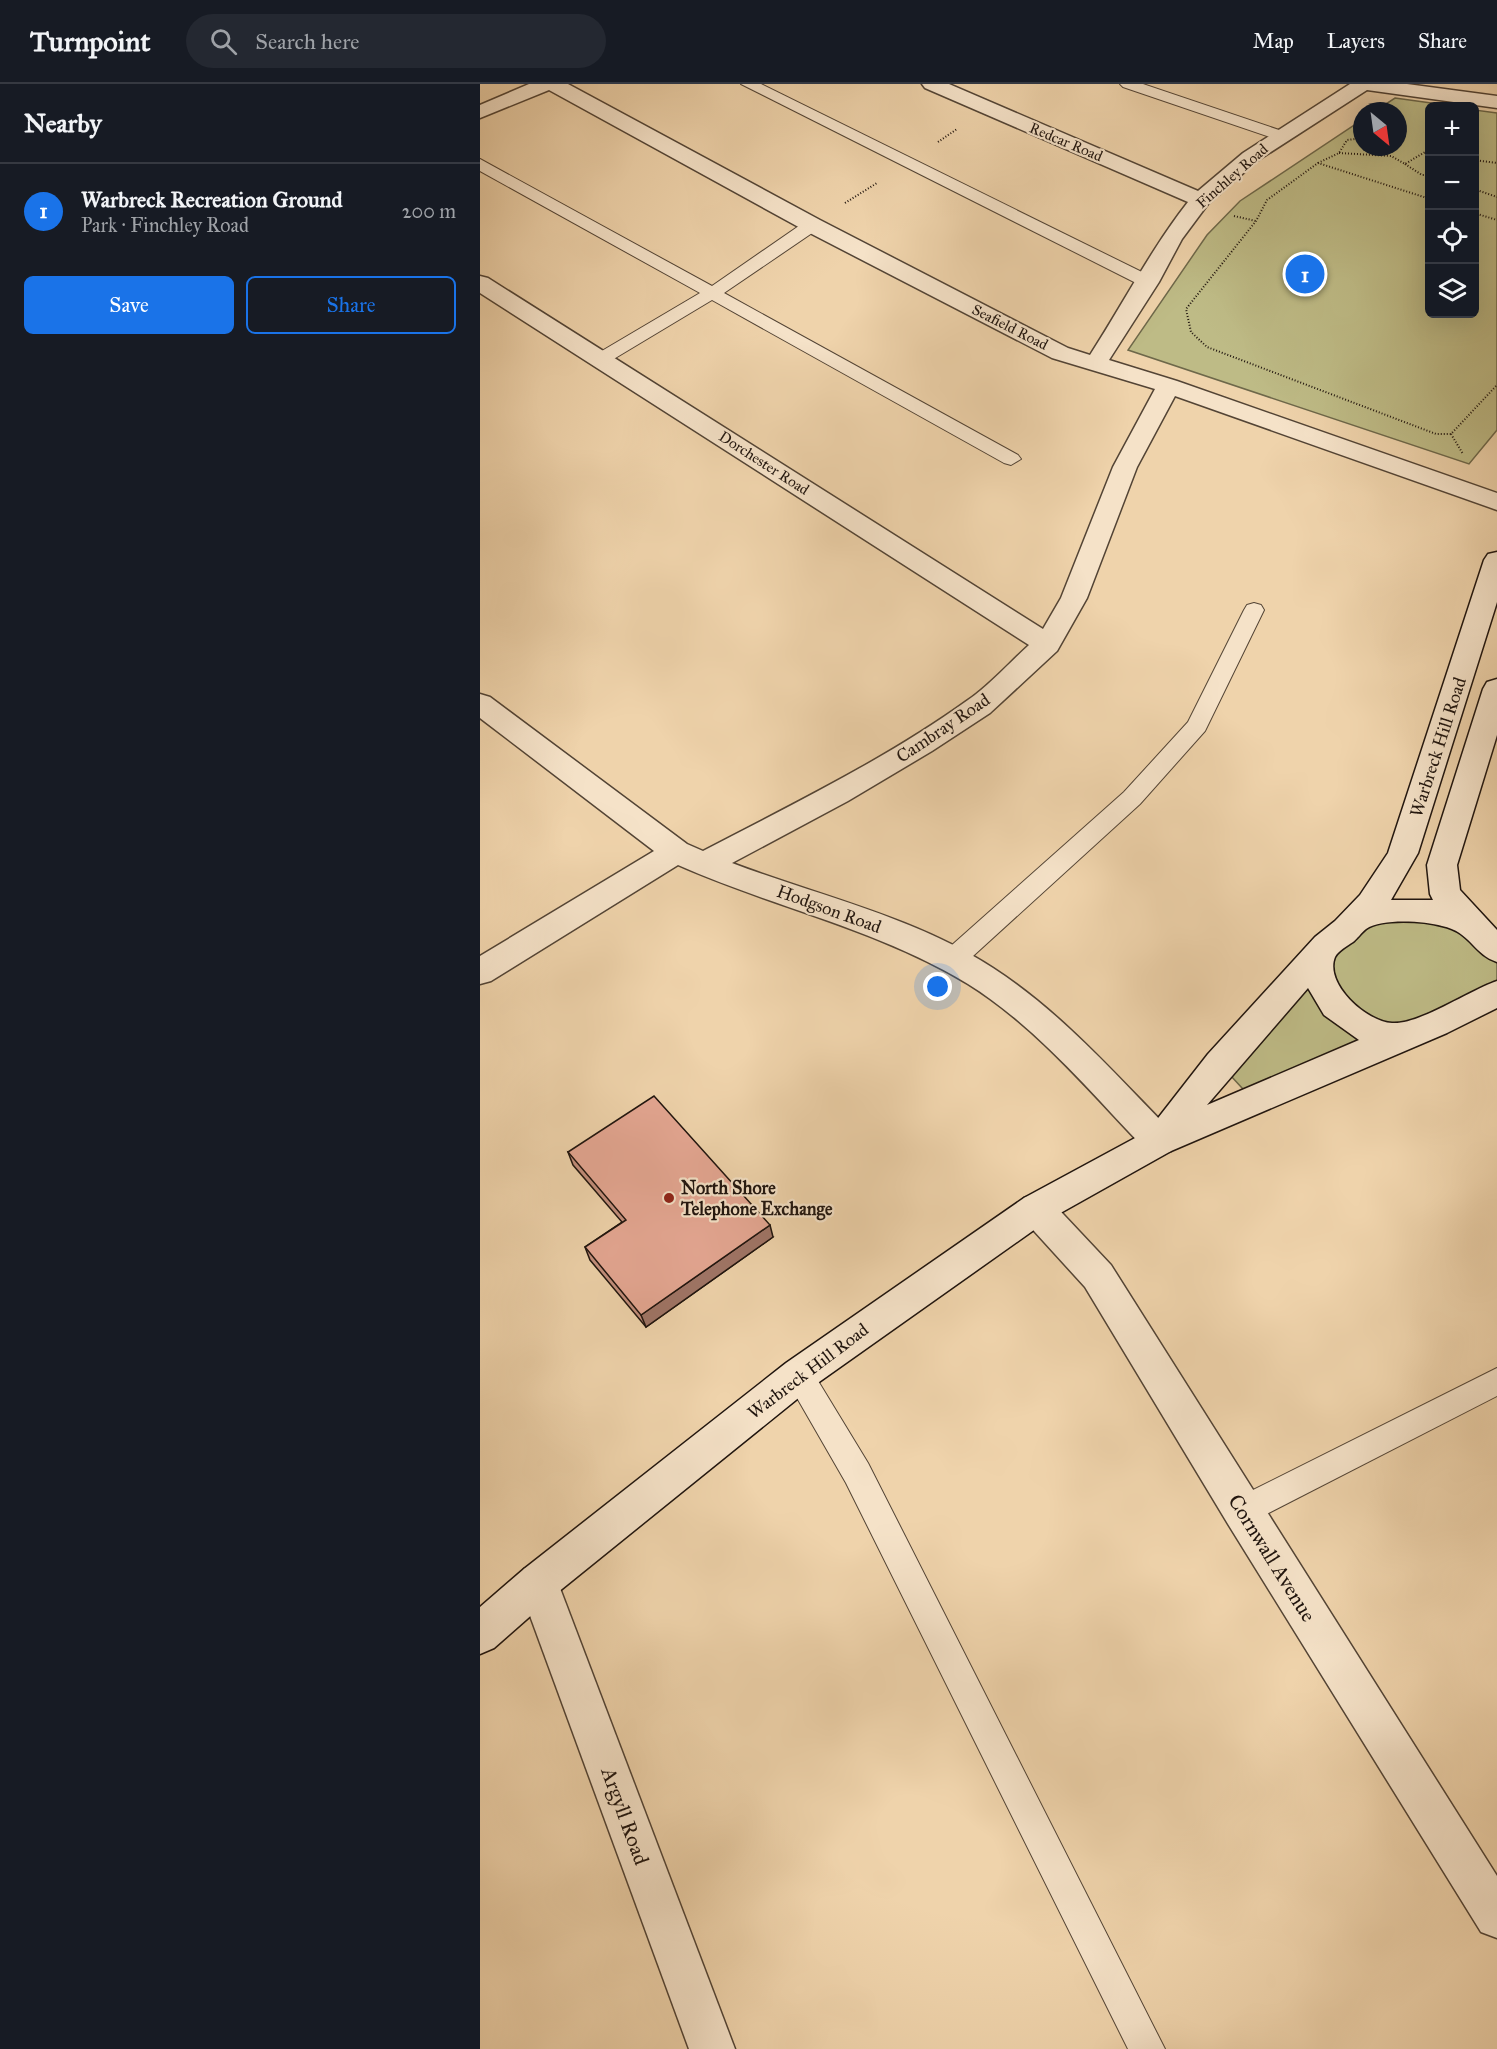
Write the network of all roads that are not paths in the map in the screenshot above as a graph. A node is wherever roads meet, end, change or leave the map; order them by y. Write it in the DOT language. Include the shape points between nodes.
graph roads {
  1 [pos="546,84"];
  2 [pos="553,84"];
  3 [pos="748,84"];
  4 [pos="932,84"];
  5 [pos="1128,84"];
  6 [pos="1363,84"];
  7 [pos="1497,102"];
  8 [pos="480,112"];
  9 [pos="1282,136"];
  10 [pos="480,164"];
  11 [pos="1201,200"];
  12 [pos="812,225"];
  13 [pos="1148,282"];
  14 [pos="480,283"];
  15 [pos="712,293"];
  16 [pos="601,359"];
  17 [pos="1096,363"];
  18 [pos="1169,386"];
  19 [pos="1011,459"];
  20 [pos="1497,502"];
  21 [pos="1497,560"];
  22 [pos="1254,610"];
  23 [pos="1047,644"];
  24 [pos="1497,689"];
  25 [pos="480,704"];
  26 [pos="690,858"];
  27 [pos="1355,920"];
  28 [pos="1472,923"];
  29 [pos="1497,950"];
  30 [pos="1322,951"];
  31 [pos="952,960"];
  32 [pos="480,972"];
  33 [pos="1497,994"];
  34 [pos="1399,1037"];
  35 [pos="1159,1141"];
  36 [pos="1036,1209"];
  37 [pos="799,1375"];
  38 [pos="1497,1382"];
  39 [pos="1242,1511"];
  40 [pos="538,1583"];
  41 [pos="480,1634"];
  42 [pos="1494,1906"];
  43 [pos="712,2049"];
  44 [pos="1147,2049"];
  1 -- 8 [label="street"];
  2 -- 12 [label="street, Seafield Road"];
  3 -- 13 [label="lane"];
  4 -- 11 [label="street, Redcar Road"];
  5 -- 9 [label="lane"];
  6 -- 7 [label="street"];
  6 -- 9 [label="street, Finchley Road"];
  9 -- 11 [label="street, Finchley Road"];
  10 -- 15 [label="lane"];
  11 -- 13 [label="street, Finchley Road" via="1172,237"];
  12 -- 15 [label="lane"];
  12 -- 17 [label="street, Seafield Road" via="1060,353"];
  13 -- 17 [label="street, Finchley Road"];
  14 -- 16 [label="street, Dorchester Road"];
  15 -- 16 [label="lane"];
  15 -- 19 [label="lane"];
  16 -- 23 [label="street, Dorchester Road"];
  17 -- 18 [label="street, Seafield Road"];
  18 -- 20 [label="street, Seafield Road"];
  18 -- 23 [label="street, Cambray Road" via="1125,467 1074,598"];
  21 -- 27 [label="street, Warbreck Hill Road" via="1403,853 1388,884"];
  22 -- 31 [label="lane" via="1197,726 1132,798"];
  23 -- 26 [label="street, Cambray Road" via="980,706 922,744 838,793"];
  24 -- 28 [label="street, Warbreck Hill Road" via="1442,865 1445,894"];
  25 -- 26 [label="street, Hodgson Road"];
  26 -- 31 [label="street, Hodgson Road" via="854,916"];
  26 -- 32 [label="street, Cambray Road"];
  27 -- 28 [label="street, Warbreck Hill Road" via="1398,909 1439,912"];
  27 -- 30 [label="street, Warbreck Hill Road"];
  28 -- 29 [label="street, Warbreck Hill Road"];
  30 -- 34 [label="street" via="1319,969 1323,988 1334,1006 1358,1024"];
  30 -- 35 [label="street, Warbreck Hill Road" via="1220,1064"];
  31 -- 35 [label="street, Hodgson Road" via="1018,1003"];
  33 -- 34 [label="street, Warbreck Hill Road"];
  34 -- 35 [label="street, Warbreck Hill Road"];
  35 -- 36 [label="street, Warbreck Hill Road"];
  36 -- 37 [label="street, Warbreck Hill Road"];
  36 -- 39 [label="street, Cornwall Avenue" via="1098,1276"];
  37 -- 40 [label="street, Warbreck Hill Road"];
  37 -- 44 [label="lane" via="857,1473"];
  38 -- 39 [label="lane"];
  39 -- 42 [label="street, Cornwall Avenue"];
  40 -- 41 [label="street, Warbreck Hill Road"];
  40 -- 43 [label="street, Argyll Road"];
}
